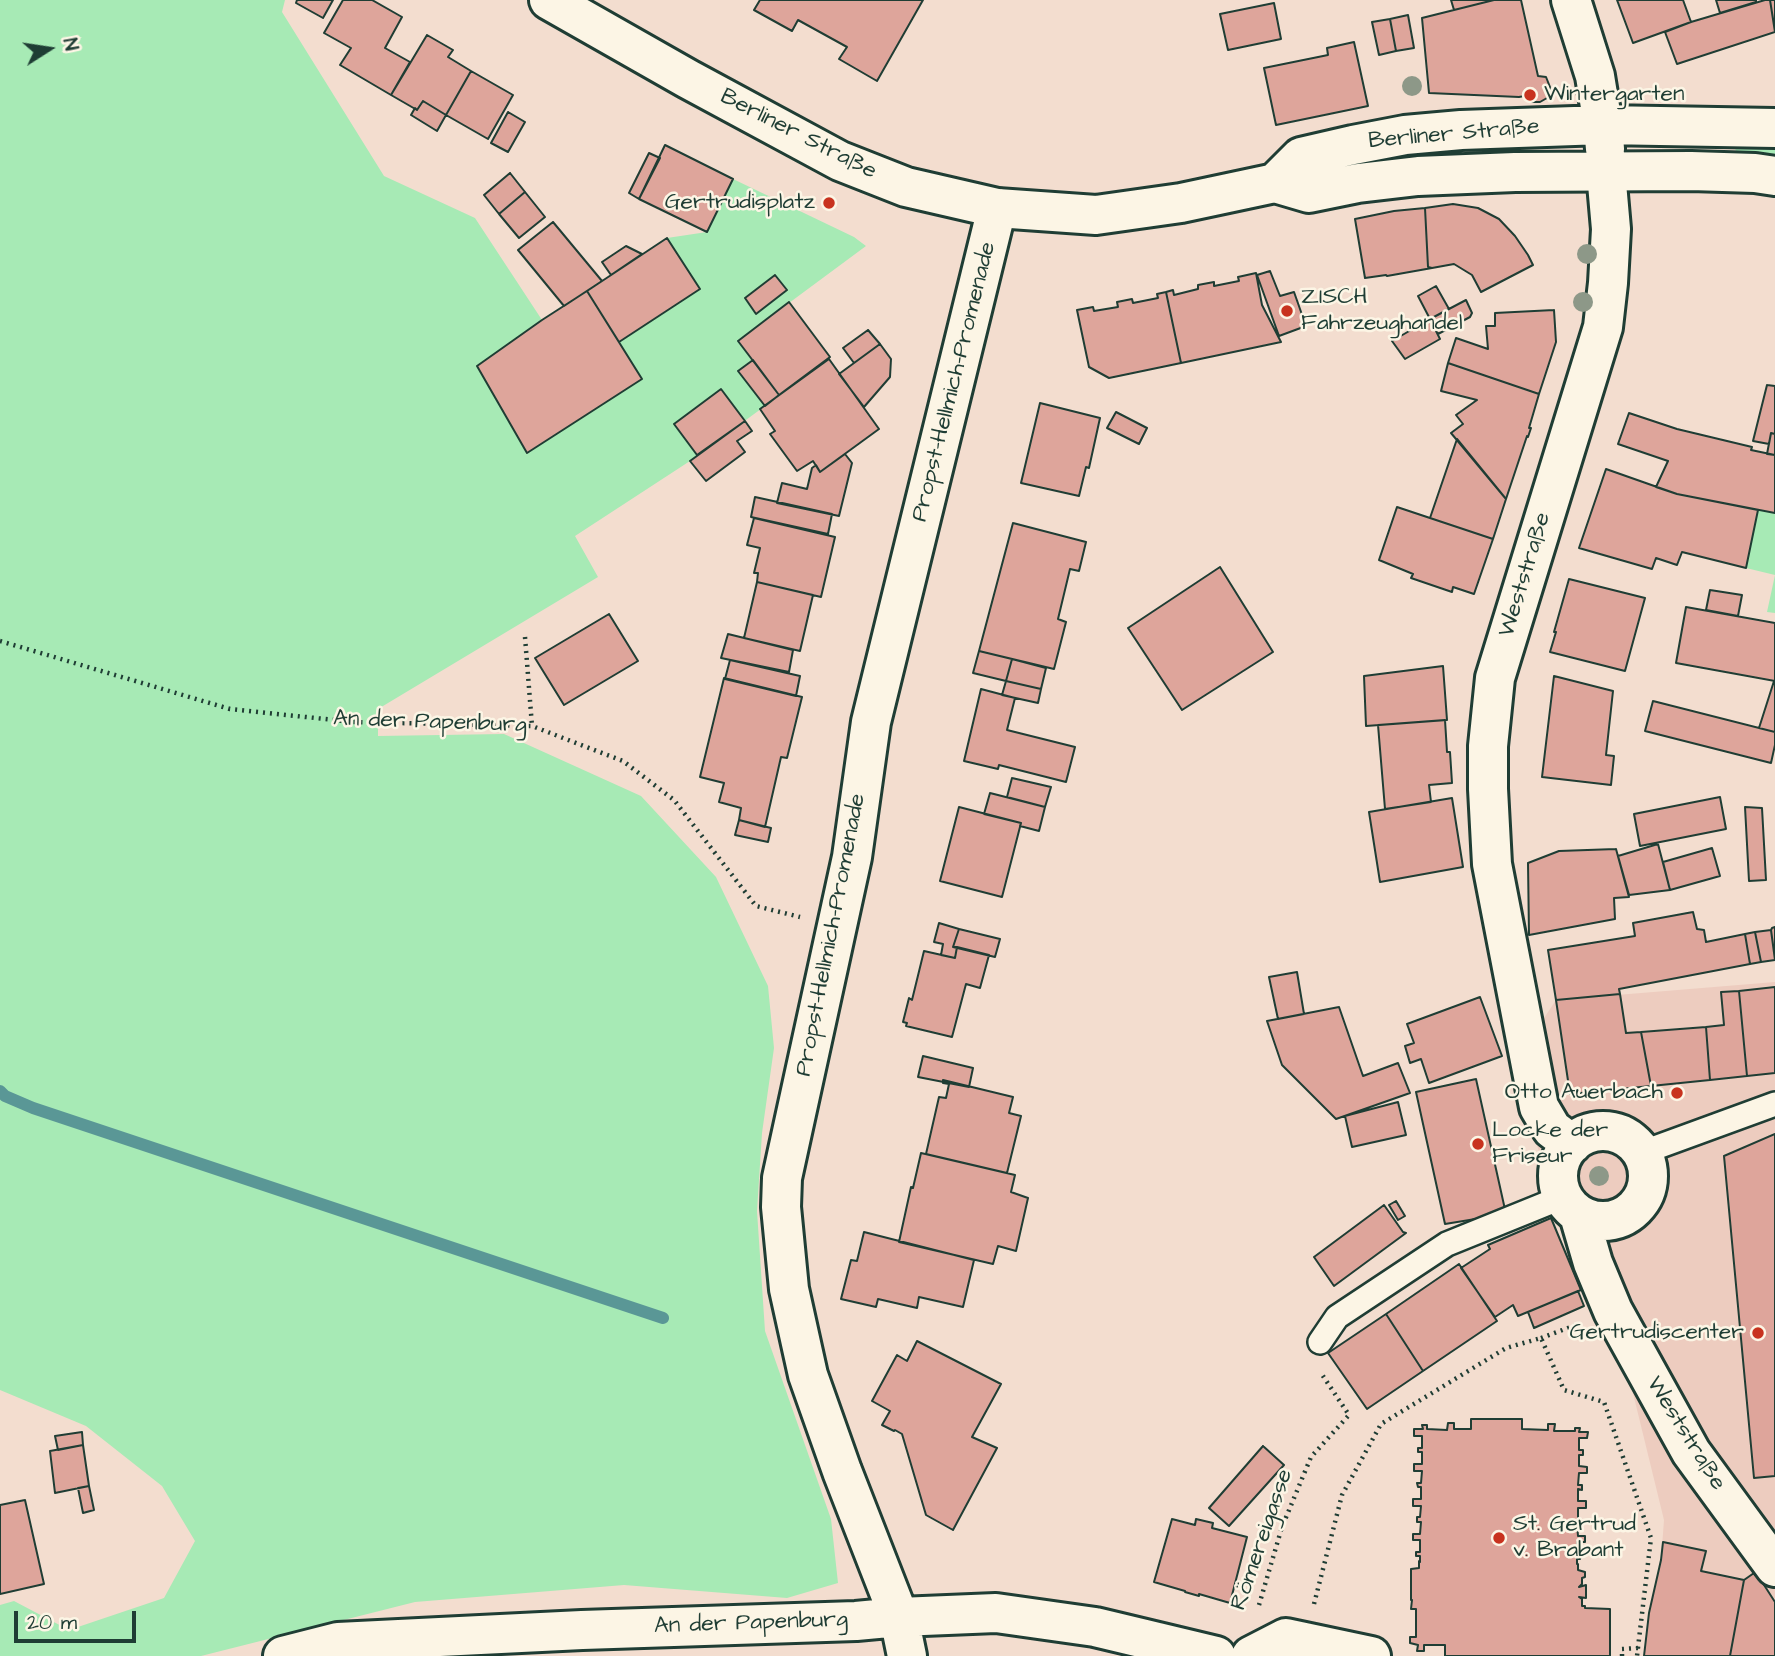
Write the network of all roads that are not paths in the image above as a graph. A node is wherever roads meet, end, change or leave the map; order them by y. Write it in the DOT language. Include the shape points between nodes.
graph roads {
  1 [pos="549,0"];
  2 [pos="1571,0"];
  3 [pos="1603,125"];
  4 [pos="1775,128"];
  5 [pos="1606,172"];
  6 [pos="1775,176"];
  7 [pos="1275,183"];
  8 [pos="997,208"];
  9 [pos="1775,1104"];
  10 [pos="1572,1144"];
  11 [pos="1641,1153"];
  12 [pos="1571,1206"];
  13 [pos="1320,1342"];
  14 [pos="1775,1567"];
  15 [pos="899,1617"];
  16 [pos="283,1656"];
  17 [pos="907,1656"];
  18 [pos="1216,1656"];
  19 [pos="1251,1656"];
  20 [pos="1371,1656"];
  1 -- 8 [label="street, Berliner Straße" via="840,161 906,187"];
  2 -- 3 [label="street, Weststraße" via="1595,76"];
  3 -- 4 [label="street, Berliner Straße"];
  3 -- 5 [label="street, Weststraße"];
  3 -- 7 [label="street, Berliner Straße" via="1405,135 1301,157"];
  5 -- 6 [label="street, Berliner Straße"];
  5 -- 7 [label="street, Berliner Straße" via="1418,176 1309,193"];
  5 -- 10 [label="street, Weststraße" via="1611,229 1603,327 1495,678 1488,746 1492,864 1539,1107 1552,1129"];
  7 -- 8 [label="street, Berliner Straße" via="1096,215"];
  8 -- 15 [label="street, Propst-Hellmich-Promenade" via="871,722 852,857 782,1178 789,1289 808,1375"];
  9 -- 11 [label="lane"];
  10 -- 11 [label="street" via="1588,1133 1608,1132 1627,1138"];
  10 -- 12 [label="street, Weststraße" via="1558,1169 1559,1183"];
  11 -- 12 [label="street" via="1647,1181 1635,1208 1608,1221 1593,1220"];
  12 -- 13 [label="lane" via="1447,1244 1337,1317"];
  12 -- 14 [label="street, Weststraße" via="1613,1311 1691,1452"];
  15 -- 16 [label="street, An der Papenburg" via="338,1642"];
  15 -- 17 [label="street, Propst-Hellmich-Promenade"];
  15 -- 18 [label="street, An der Papenburg" via="996,1613 1095,1627"];
  19 -- 20 [label="street" via="1286,1638"];
}
